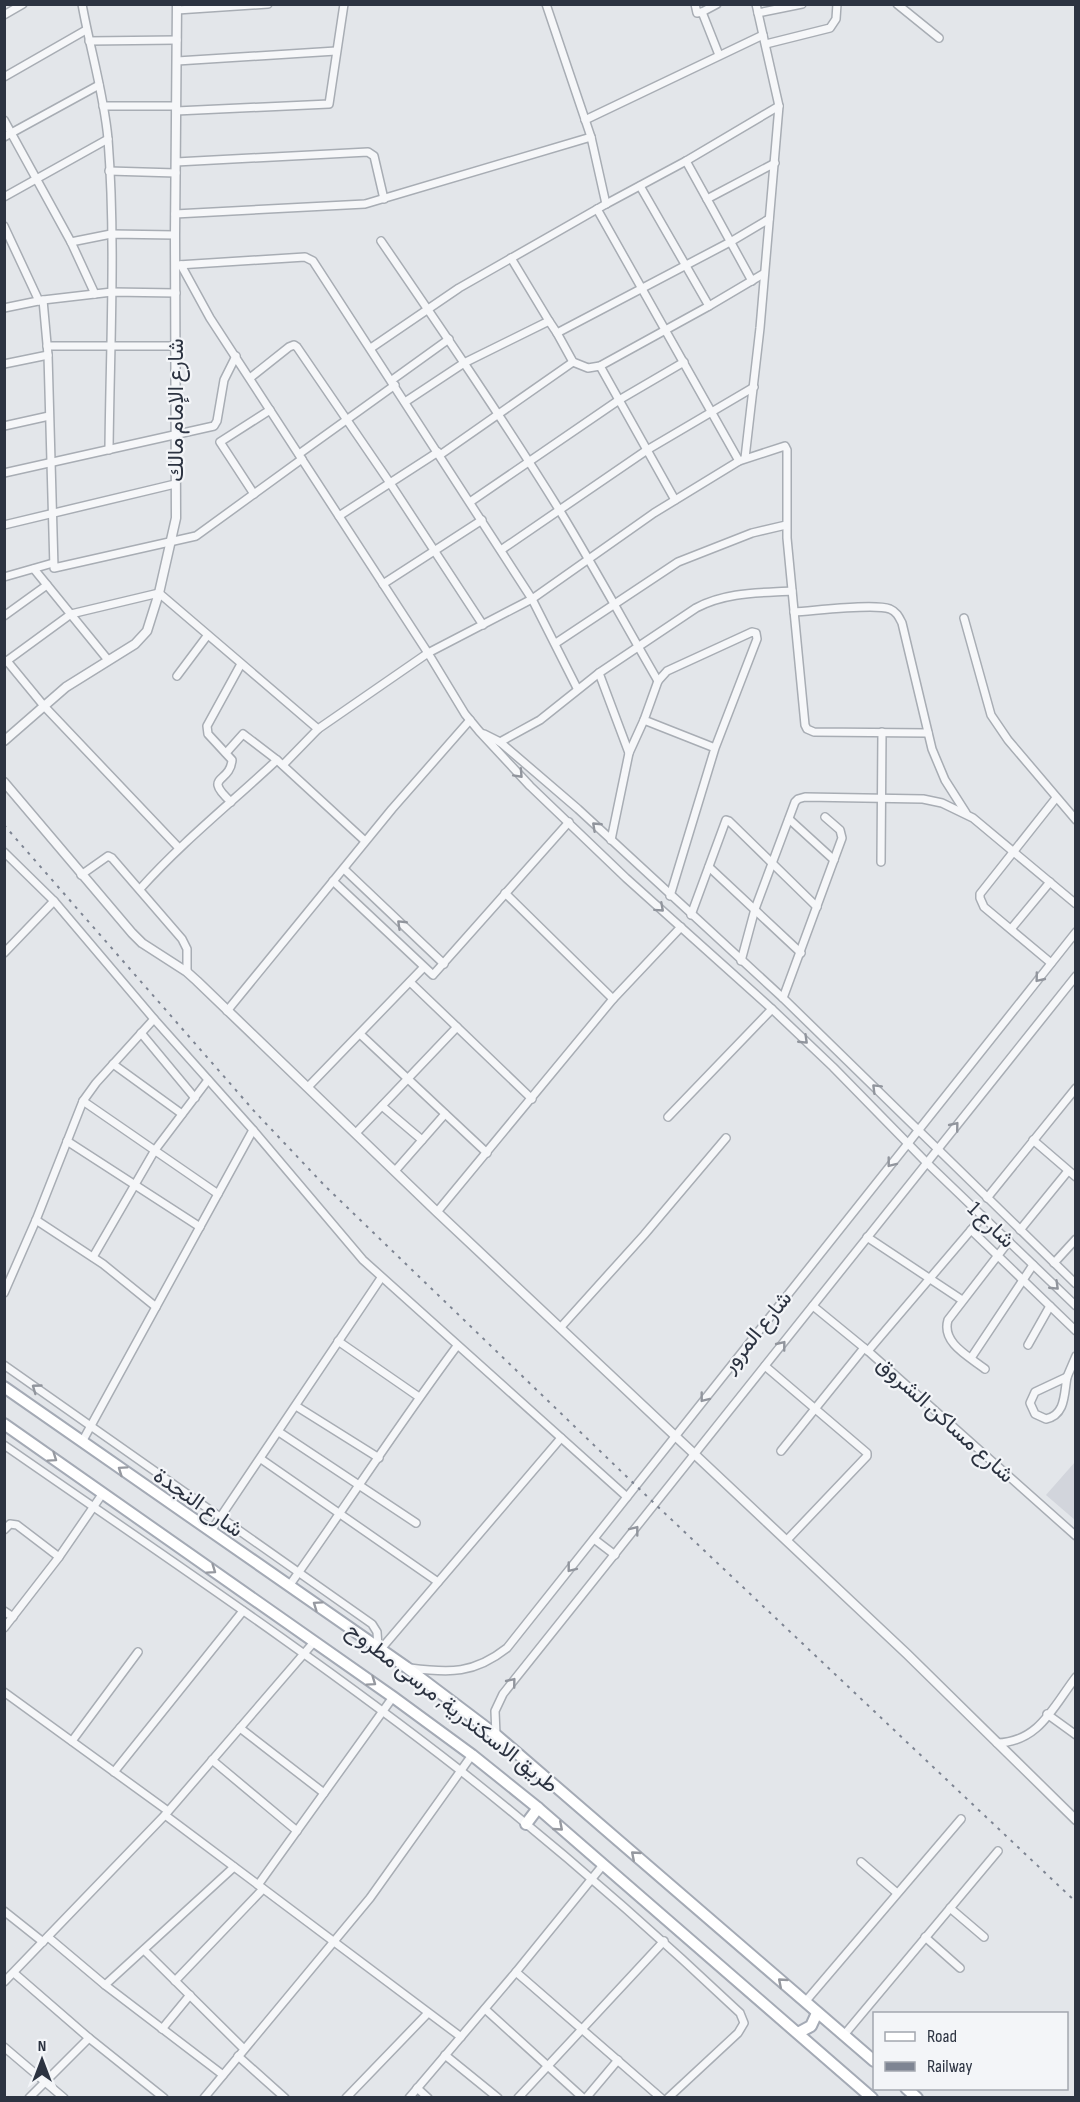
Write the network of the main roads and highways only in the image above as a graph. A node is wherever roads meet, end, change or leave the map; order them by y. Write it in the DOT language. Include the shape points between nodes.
graph roads {
  1 [pos="4,1387"];
  2 [pos="4,1424"];
  3 [pos="538,1809"];
  4 [pos="526,1824"];
  5 [pos="817,2013"];
  6 [pos="798,2033"];
  7 [pos="873,2060"];
  8 [pos="872,2097"];
  5 -- 1 [label="main road, طريق الاسكندرية, مرسى مطروح, one-way" via="496,1735 379,1648"];
  2 -- 3 [label="main road, طريق الاسكندرية, مرسى مطروح, one-way" via="393,1697"];
  3 -- 4 [label="main road"];
  3 -- 6 [label="main road, طريق الاسكندرية, مرسى مطروح, one-way"];
  5 -- 6 [label="main road" via="811,2026"];
  5 -- 7 [label="main road, طريق الاسكندرية, مرسى مطروح"];
  6 -- 8 [label="main road, طريق الاسكندرية, مرسى مطروح"];
}
